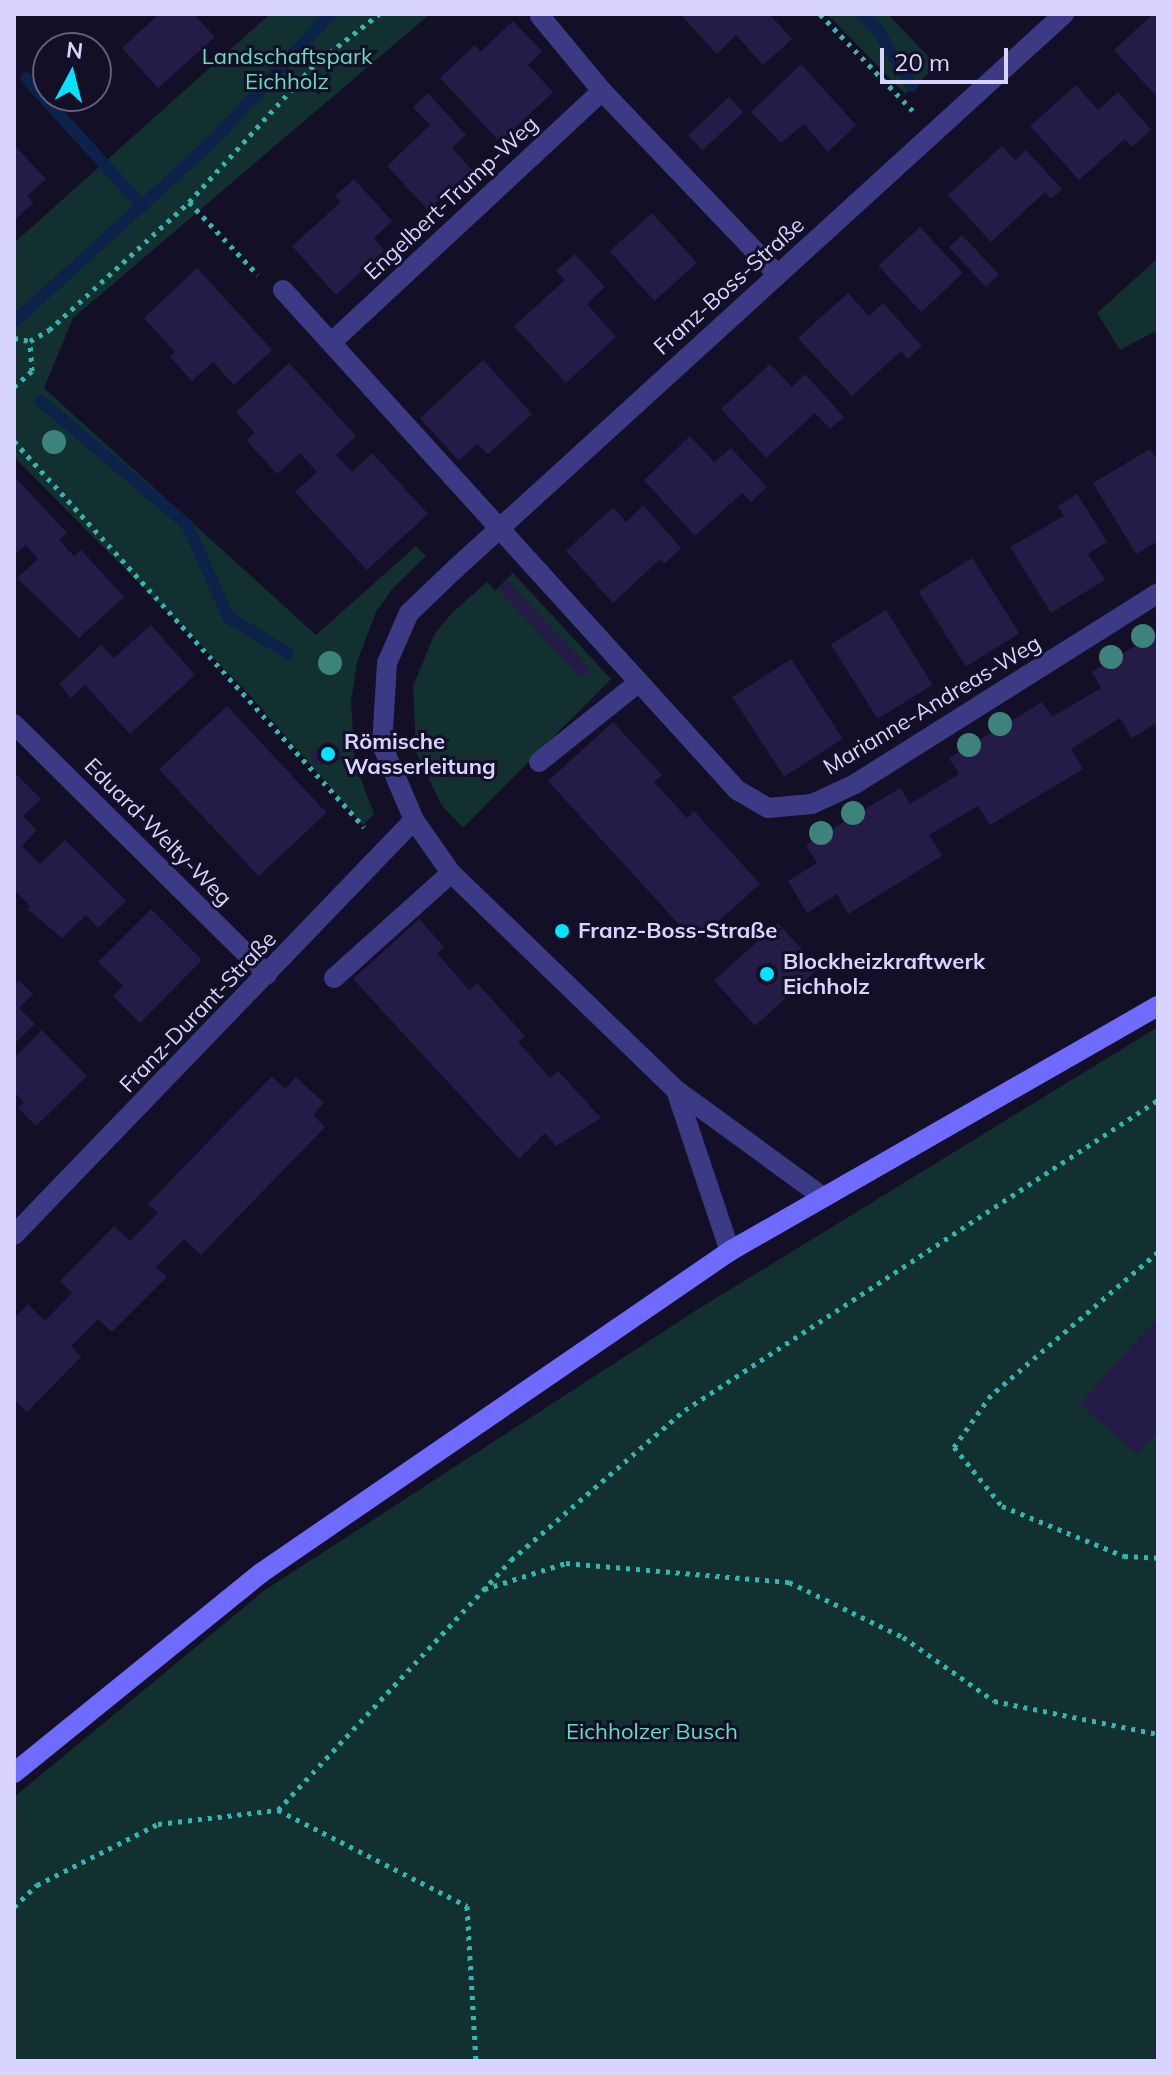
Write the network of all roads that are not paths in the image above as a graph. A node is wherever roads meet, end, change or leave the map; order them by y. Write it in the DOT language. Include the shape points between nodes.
graph roads {
  1 [pos="1064,14"];
  2 [pos="540,16"];
  3 [pos="602,91"];
  4 [pos="777,274"];
  5 [pos="283,290"];
  6 [pos="333,341"];
  7 [pos="500,528"];
  8 [pos="1158,593"];
  9 [pos="638,683"];
  10 [pos="14,724"];
  11 [pos="539,762"];
  12 [pos="414,820"];
  13 [pos="451,873"];
  14 [pos="267,974"];
  15 [pos="334,978"];
  16 [pos="1158,1006"];
  17 [pos="676,1090"];
  18 [pos="823,1197"];
  19 [pos="17,1225"];
  20 [pos="730,1251"];
  21 [pos="14,1773"];
  1 -- 4 [label="street, Franz-Boss-Straße"];
  2 -- 3 [label="street"];
  3 -- 4 [label="street"];
  3 -- 6 [label="street, Engelbert-Trump-Weg"];
  4 -- 7 [label="street, Franz-Boss-Straße"];
  5 -- 6 [label="street"];
  6 -- 7 [label="street"];
  7 -- 9 [label="street, Marianne-Andreas-Weg"];
  7 -- 12 [label="street, Franz-Boss-Straße" via="409,613 387,663 382,745"];
  8 -- 9 [label="street, Marianne-Andreas-Weg" via="855,784 812,804 768,808 737,790"];
  9 -- 11 [label="street"];
  10 -- 14 [label="street, Eduard-Welty-Weg"];
  12 -- 13 [label="street, Franz-Boss-Straße"];
  12 -- 14 [label="street, Franz-Durant-Straße"];
  13 -- 15 [label="street"];
  13 -- 17 [label="street, Franz-Boss-Straße"];
  14 -- 19 [label="street, Franz-Durant-Straße"];
  16 -- 18 [label="main road"];
  17 -- 18 [label="street, Franz-Boss-Straße"];
  17 -- 20 [label="street, Franz-Boss-Straße"];
  18 -- 20 [label="main road"];
  20 -- 21 [label="main road" via="261,1573"];
}
